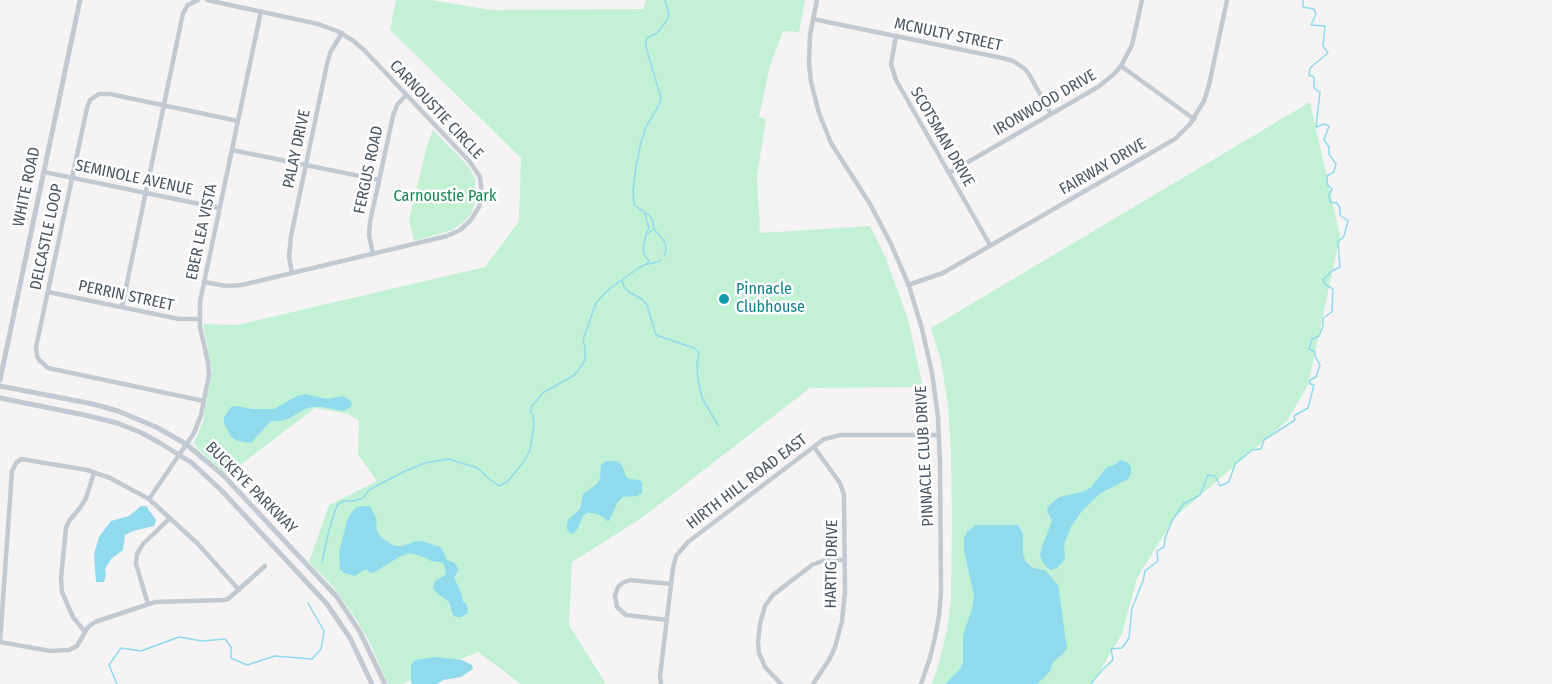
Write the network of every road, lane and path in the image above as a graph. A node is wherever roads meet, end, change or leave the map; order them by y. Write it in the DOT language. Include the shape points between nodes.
graph roads {
  1 [pos="80,0"];
  2 [pos="198,0"];
  3 [pos="207,0"];
  4 [pos="817,0"];
  5 [pos="1142,0"];
  6 [pos="1227,0"];
  7 [pos="261,11"];
  8 [pos="813,19"];
  9 [pos="342,33"];
  10 [pos="896,36"];
  11 [pos="1121,66"];
  12 [pos="406,95"];
  13 [pos="164,105"];
  14 [pos="1051,114"];
  15 [pos="1194,119"];
  16 [pos="238,120"];
  17 [pos="232,150"];
  18 [pos="306,165"];
  19 [pos="44,172"];
  20 [pos="949,173"];
  21 [pos="72,178"];
  22 [pos="379,180"];
  23 [pos="146,193"];
  24 [pos="219,208"];
  25 [pos="990,245"];
  26 [pos="373,254"];
  27 [pos="292,273"];
  28 [pos="204,282"];
  29 [pos="908,285"];
  30 [pos="48,292"];
  31 [pos="122,307"];
  32 [pos="200,320"];
  33 [pos="0,380"];
  34 [pos="0,386"];
  35 [pos="0,398"];
  36 [pos="204,401"];
  37 [pos="939,435"];
  38 [pos="186,444"];
  39 [pos="814,447"];
  40 [pos="179,454"];
  41 [pos="94,473"];
  42 [pos="148,499"];
  43 [pos="170,518"];
  44 [pos="845,560"];
  45 [pos="265,566"];
  46 [pos="671,584"];
  47 [pos="239,590"];
  48 [pos="148,604"];
  49 [pos="667,618"];
  50 [pos="85,632"];
  51 [pos="0,642"];
  52 [pos="372,684"];
  53 [pos="385,684"];
  54 [pos="661,684"];
  55 [pos="781,684"];
  56 [pos="813,684"];
  57 [pos="921,684"];
  1 -- 19 [label="street, WHITE ROAD"];
  2 -- 13 [label="street" via="183,13"];
  3 -- 7 [label="street, CARNOUSTIE CIRCLE"];
  4 -- 8 [label="street, PINNACLE CLUB DRIVE"];
  5 -- 11 [label="street, IRONWOOD DRIVE" via="1132,45"];
  6 -- 15 [label="street, FAIRWAY DRIVE" via="1207,93"];
  7 -- 9 [label="street, CARNOUSTIE CIRCLE"];
  7 -- 16 [label="street, EBER LEA VISTA"];
  8 -- 10 [label="street, MCNULTY STREET"];
  8 -- 29 [label="street, PINNACLE CLUB DRIVE" via="809,64 819,116 831,143 874,211"];
  9 -- 12 [label="street, CARNOUSTIE CIRCLE" via="358,44"];
  9 -- 18 [label="street, PALAY DRIVE" via="328,58"];
  10 -- 14 [label="street, MCNULTY STREET" via="1016,63 1030,76"];
  10 -- 20 [label="street, SCOTSMAN DRIVE" via="891,60 893,73"];
  11 -- 14 [label="street, IRONWOOD DRIVE" via="1103,84"];
  11 -- 15 [label="street"];
  12 -- 22 [label="street, FERGUS ROAD" via="395,110"];
  12 -- 26 [label="street, CARNOUSTIE CIRCLE" via="474,166 481,183 481,201 474,218 460,230"];
  13 -- 16 [label="street, DELCASTLE LOOP"];
  13 -- 21 [label="street, DELCASTLE LOOP" via="110,94 93,98 87,108"];
  13 -- 23 [label="street"];
  14 -- 20 [label="street, IRONWOOD DRIVE"];
  15 -- 25 [label="street, FAIRWAY DRIVE" via="1175,139"];
  16 -- 17 [label="street, EBER LEA VISTA"];
  17 -- 18 [label="street"];
  17 -- 24 [label="street, EBER LEA VISTA"];
  18 -- 22 [label="street"];
  18 -- 27 [label="street, PALAY DRIVE" via="288,250"];
  19 -- 21 [label="street, SEMINOLE AVENUE"];
  19 -- 33 [label="street, WHITE ROAD"];
  20 -- 25 [label="street, SCOTSMAN DRIVE"];
  21 -- 23 [label="street, SEMINOLE AVENUE"];
  21 -- 30 [label="street, DELCASTLE LOOP"];
  22 -- 26 [label="street, FERGUS ROAD" via="370,222"];
  23 -- 24 [label="street, SEMINOLE AVENUE"];
  23 -- 31 [label="street"];
  24 -- 28 [label="street, EBER LEA VISTA"];
  25 -- 29 [label="street, FAIRWAY DRIVE" via="943,273"];
  26 -- 27 [label="street, CARNOUSTIE CIRCLE"];
  27 -- 28 [label="street, CARNOUSTIE CIRCLE" via="242,285"];
  28 -- 32 [label="street, EBER LEA VISTA"];
  29 -- 37 [label="street, PINNACLE CLUB DRIVE" via="932,374"];
  30 -- 31 [label="street, PERRIN STREET"];
  30 -- 36 [label="street, DELCASTLE LOOP" via="36,347 44,366"];
  31 -- 32 [label="street, PERRIN STREET"];
  32 -- 36 [label="street, EBER LEA VISTA" via="209,369"];
  34 -- 38 [label="street, BUCKEYE PARKWAY" via="118,411"];
  35 -- 40 [label="street, BUCKEYE PARKWAY" via="117,423"];
  36 -- 38 [label="street, EBER LEA VISTA" via="200,421"];
  37 -- 39 [label="street, HIRTH HILL ROAD EAST" via="841,435 824,439"];
  37 -- 57 [label="street, PINNACLE CLUB DRIVE" via="939,616"];
  38 -- 40 [label="street, EBER LEA VISTA"];
  38 -- 53 [label="street, BUCKEYE PARKWAY" via="223,475 337,597 360,632"];
  39 -- 44 [label="street, HARTIG DRIVE" via="844,495"];
  39 -- 46 [label="street, HIRTH HILL ROAD EAST" via="688,542 676,556"];
  40 -- 42 [label="street, EBER LEA VISTA"];
  40 -- 52 [label="street, BUCKEYE PARKWAY" via="222,491 327,604 350,638"];
  41 -- 42 [label="street"];
  41 -- 50 [label="street" via="86,498 66,528 61,578 62,592 73,617"];
  41 -- 51 [label="street" via="21,459 16,463 12,471"];
  42 -- 43 [label="street"];
  43 -- 47 [label="street"];
  43 -- 48 [label="street" via="137,554 136,564"];
  44 -- 55 [label="street" via="825,560 813,565 773,595 765,606 759,653 765,667"];
  44 -- 56 [label="street, HARTIG DRIVE" via="839,634 829,660"];
  45 -- 47 [label="street"];
  46 -- 49 [label="street, HIRTH HILL ROAD EAST"];
  46 -- 49 [label="street" via="630,580 618,587 615,596 617,607 626,615"];
  47 -- 48 [label="street" via="224,600"];
  48 -- 50 [label="street" via="95,622"];
  49 -- 54 [label="street, HIRTH HILL ROAD EAST"];
  50 -- 51 [label="street" via="77,646 69,650 50,651"];
}
